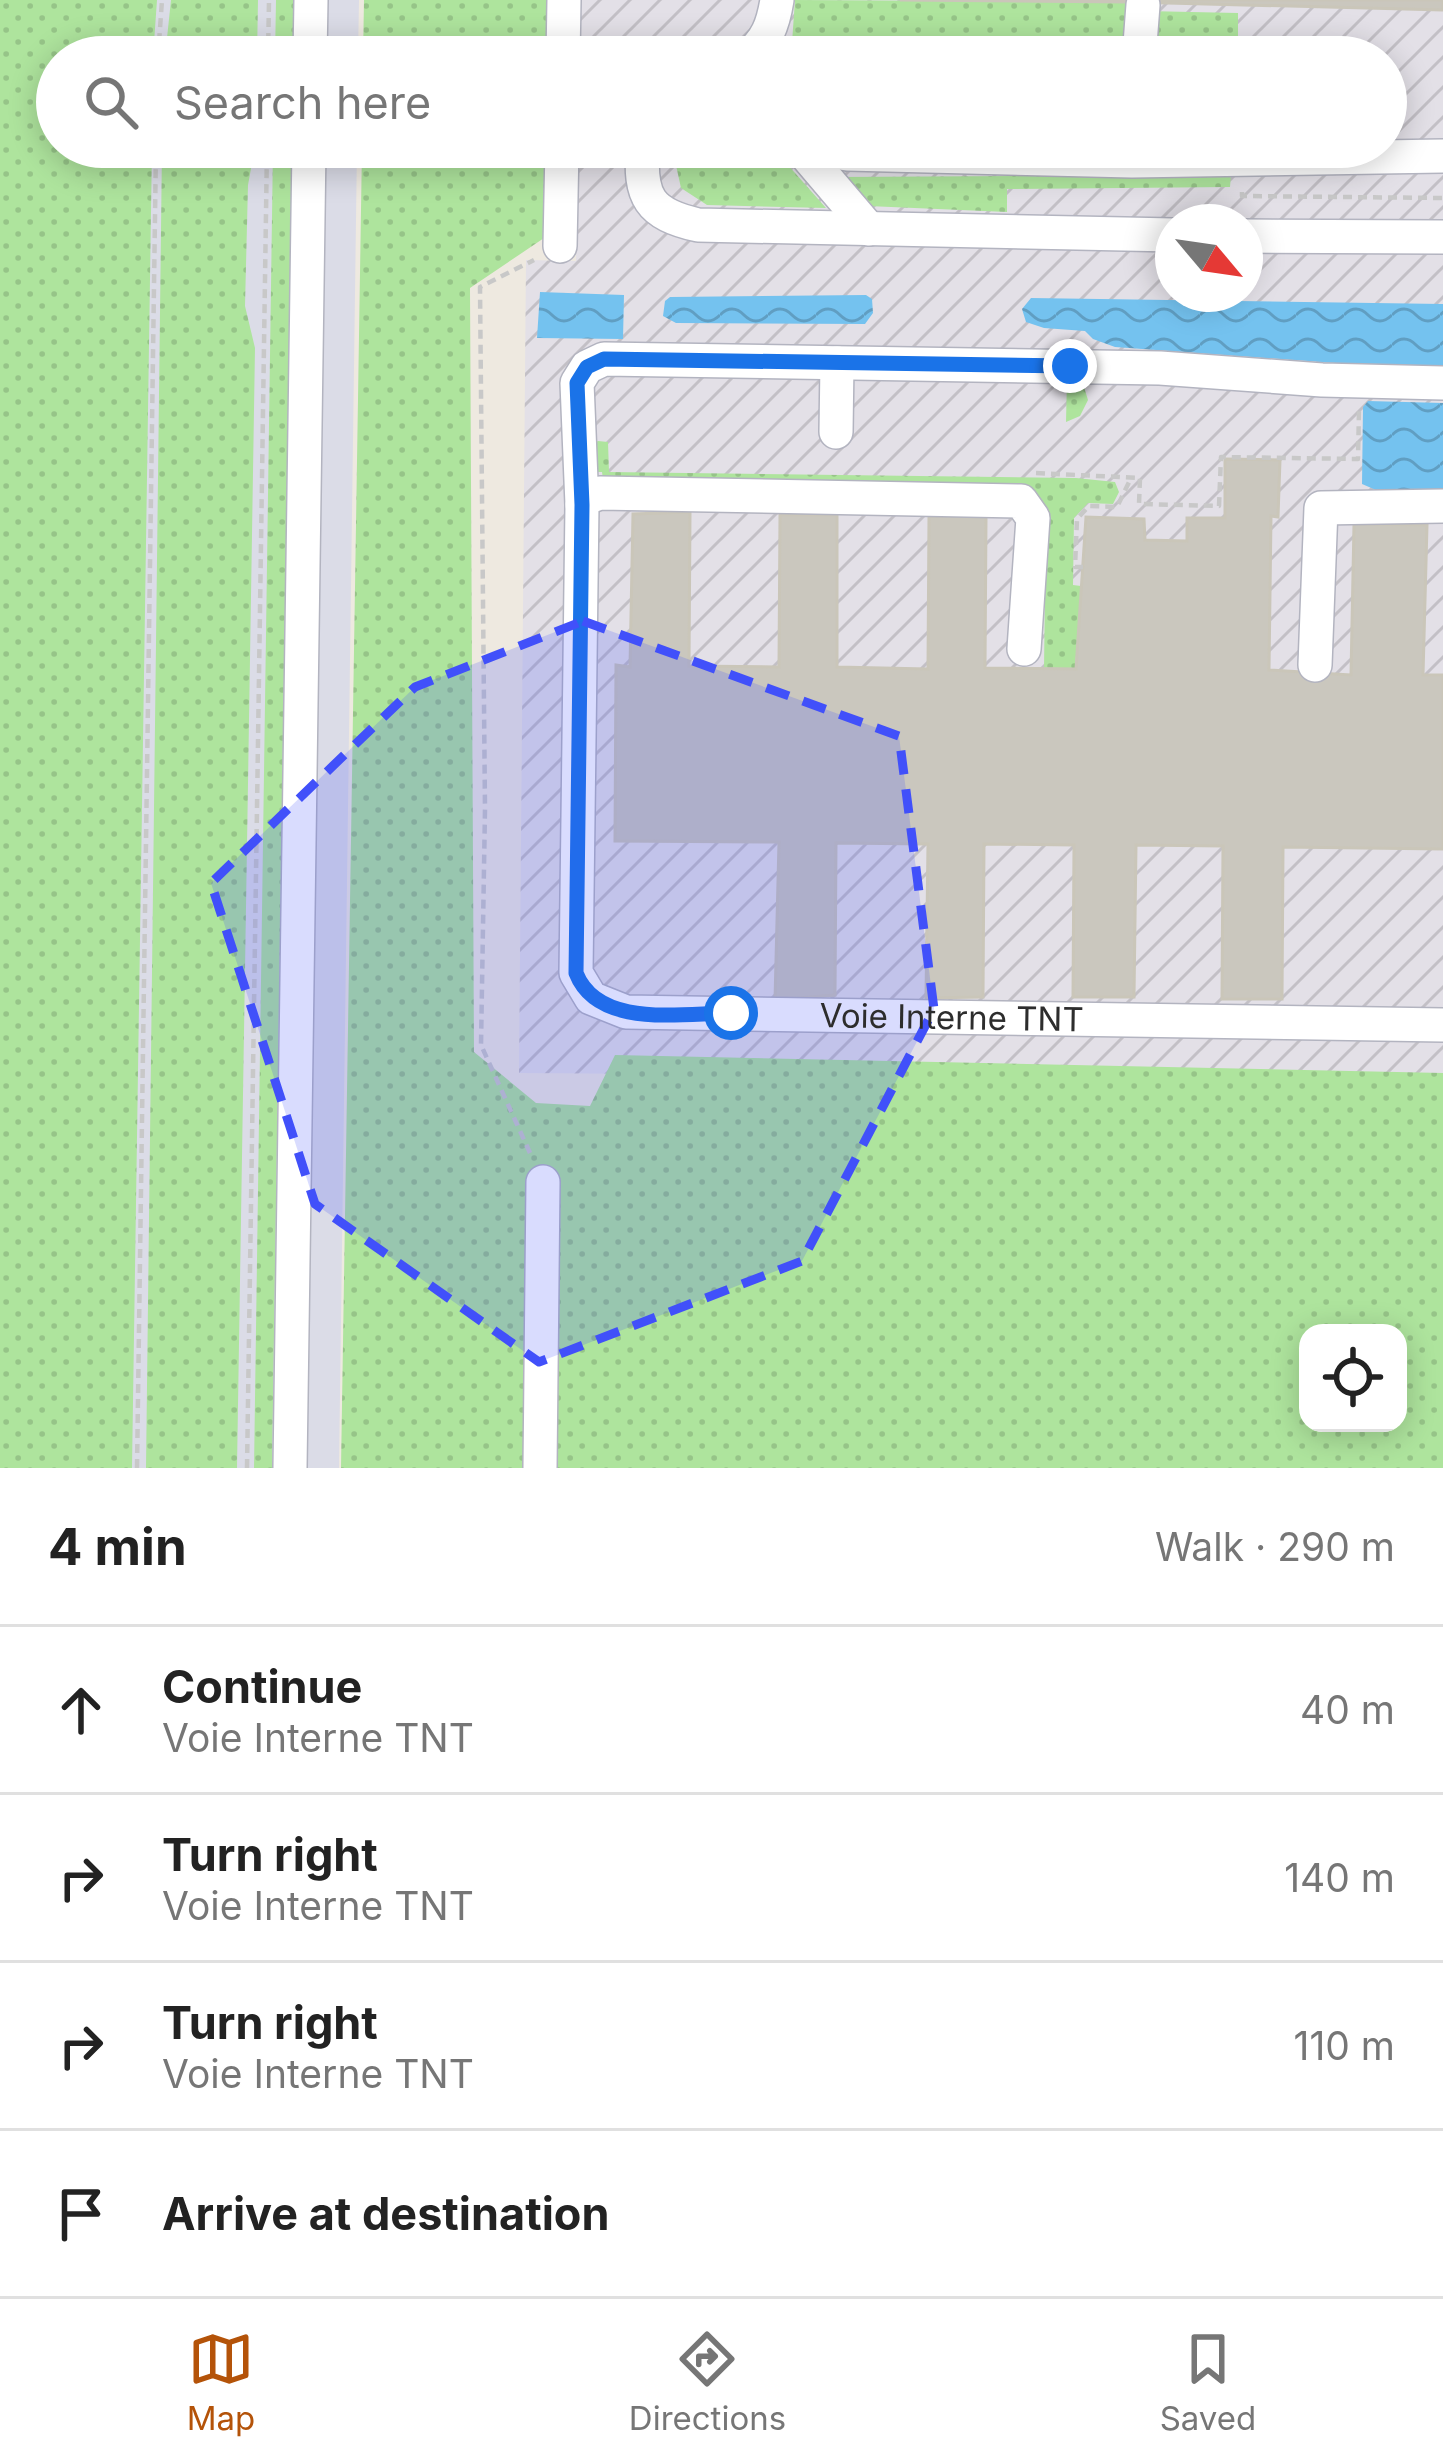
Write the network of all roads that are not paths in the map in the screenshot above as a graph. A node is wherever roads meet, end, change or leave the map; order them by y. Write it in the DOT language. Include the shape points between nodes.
graph roads {
  1 [pos="310,0"];
  2 [pos="564,0"];
  3 [pos="777,0"];
  4 [pos="1143,5"];
  5 [pos="310,36"];
  6 [pos="563,36"];
  7 [pos="766,36"];
  8 [pos="1141,36"];
  9 [pos="1407,156"];
  10 [pos="1443,156"];
  11 [pos="309,168"];
  12 [pos="562,168"];
  13 [pos="642,168"];
  14 [pos="818,168"];
  15 [pos="869,229"];
  16 [pos="1155,235"];
  17 [pos="1263,236"];
  18 [pos="1443,237"];
  19 [pos="560,246"];
  20 [pos="837,363"];
  21 [pos="1443,383"];
  22 [pos="836,432"];
  23 [pos="582,505"];
  24 [pos="1443,506"];
  25 [pos="1024,649"];
  26 [pos="1316,664"];
  27 [pos="1443,1025"];
  28 [pos="543,1182"];
  29 [pos="290,1468"];
  30 [pos="540,1468"];
  1 -- 5 [label="lane"];
  2 -- 6 [label="lane"];
  3 -- 7 [label="lane"];
  4 -- 8 [label="lane"];
  9 -- 10 [label="lane"];
  11 -- 29 [label="lane"];
  12 -- 19 [label="lane"];
  13 -- 15 [label="lane" via="647,196 676,220"];
  14 -- 15 [label="lane"];
  15 -- 16 [label="lane"];
  17 -- 18 [label="lane"];
  20 -- 21 [label="lane, Voie Interne TNT"];
  20 -- 22 [label="lane"];
  20 -- 23 [label="lane, Voie Interne TNT" via="596,362 577,383"];
  23 -- 25 [label="lane" via="600,493 1021,501 1033,518"];
  23 -- 27 [label="lane, Voie Interne TNT" via="576,973 591,998 626,1012"];
  24 -- 26 [label="lane" via="1321,508"];
  28 -- 30 [label="lane"];
}
